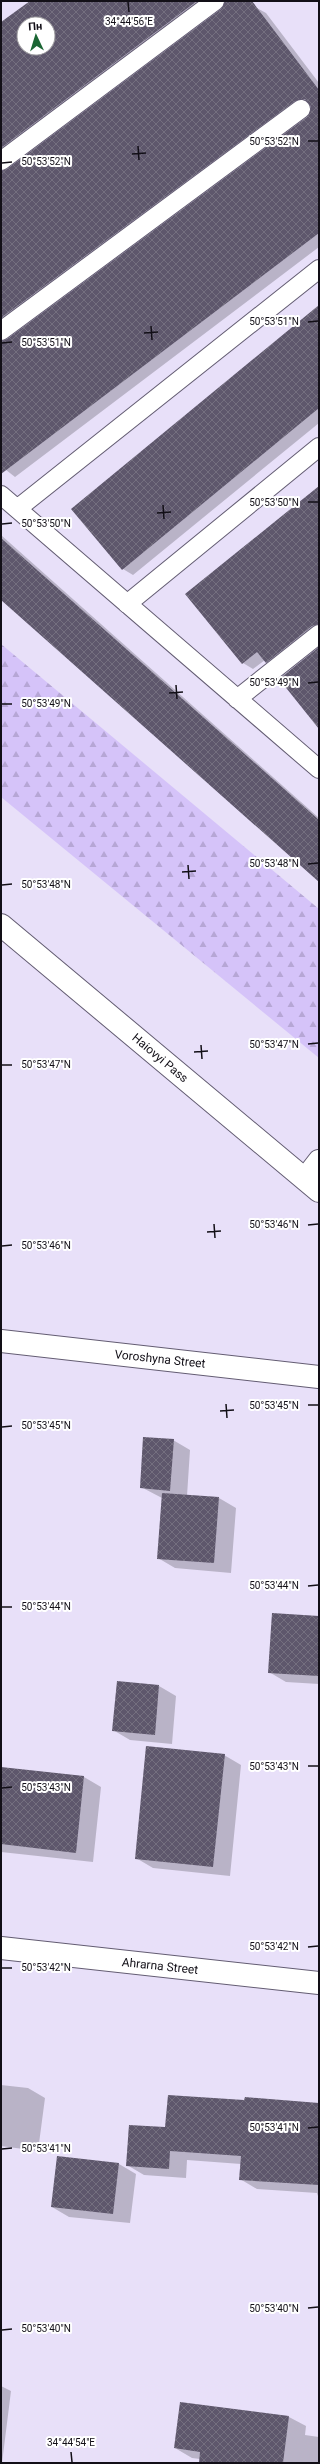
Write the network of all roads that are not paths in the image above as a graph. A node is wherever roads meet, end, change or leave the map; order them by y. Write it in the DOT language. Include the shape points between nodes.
graph roads {
  1 [pos="215,1"];
  2 [pos="301,109"];
  3 [pos="1,161"];
  4 [pos="319,269"];
  5 [pos="1,331"];
  6 [pos="319,447"];
  7 [pos="1,495"];
  8 [pos="17,509"];
  9 [pos="127,604"];
  10 [pos="319,634"];
  11 [pos="237,699"];
  12 [pos="319,769"];
  13 [pos="1,925"];
  14 [pos="319,1161"];
  15 [pos="312,1185"];
  16 [pos="1,1341"];
  17 [pos="319,1377"];
  18 [pos="1,1948"];
  19 [pos="319,1983"];
  1 -- 3 [label="lane"];
  2 -- 5 [label="lane"];
  4 -- 8 [label="lane"];
  6 -- 9 [label="lane"];
  7 -- 8 [label="lane"];
  8 -- 9 [label="lane"];
  9 -- 11 [label="lane"];
  10 -- 11 [label="lane"];
  11 -- 12 [label="lane"];
  13 -- 15 [label="street, Haiovyi Pass"];
  14 -- 15 [label="street"];
  16 -- 17 [label="street, Voroshyna Street"];
  18 -- 19 [label="street, Ahrarna Street"];
}
